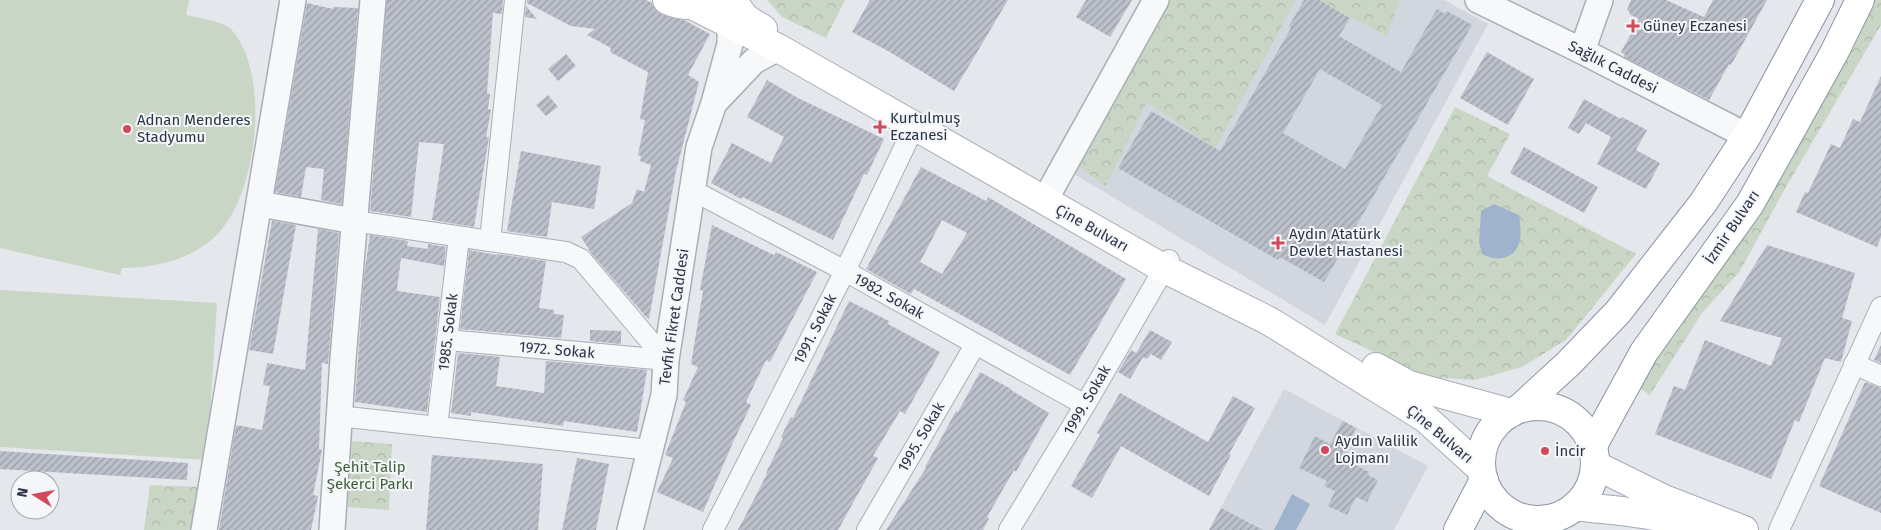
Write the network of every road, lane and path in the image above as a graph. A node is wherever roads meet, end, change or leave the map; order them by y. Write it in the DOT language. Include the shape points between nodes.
graph roads {
  1 [pos="293,0"];
  2 [pos="372,0"];
  3 [pos="515,0"];
  4 [pos="1156,0"];
  5 [pos="1478,0"];
  6 [pos="1600,0"];
  7 [pos="1820,0"];
  8 [pos="1860,0"];
  9 [pos="689,2"];
  10 [pos="731,12"];
  11 [pos="778,48"];
  12 [pos="1582,51"];
  13 [pos="714,103"];
  14 [pos="914,127"];
  15 [pos="1747,136"];
  16 [pos="692,190"];
  17 [pos="1047,196"];
  18 [pos="260,204"];
  19 [pos="354,221"];
  20 [pos="459,236"];
  21 [pos="490,241"];
  22 [pos="1166,264"];
  23 [pos="845,271"];
  24 [pos="1881,307"];
  25 [pos="447,340"];
  26 [pos="975,345"];
  27 [pos="666,360"];
  28 [pos="1854,364"];
  29 [pos="1881,376"];
  30 [pos="1085,405"];
  31 [pos="1516,411"];
  32 [pos="338,416"];
  33 [pos="437,427"];
  34 [pos="650,450"];
  35 [pos="1594,456"];
  36 [pos="1482,474"];
  37 [pos="1568,511"];
  38 [pos="1740,529"];
  39 [pos="204,530"];
  40 [pos="332,530"];
  41 [pos="630,530"];
  42 [pos="713,530"];
  43 [pos="867,530"];
  44 [pos="1009,530"];
  45 [pos="1458,530"];
  46 [pos="1539,530"];
  47 [pos="1701,530"];
  48 [pos="1779,530"];
  1 -- 18 [label="street"];
  2 -- 19 [label="street"];
  3 -- 21 [label="street"];
  4 -- 17 [label="street"];
  5 -- 12 [label="street, Sağlık Caddesi"];
  6 -- 12 [label="street"];
  7 -- 15 [label="main road"];
  8 -- 35 [label="main road, İzmir Bulvarı" via="1750,204 1644,352"];
  9 -- 10 [label="main road, Çine Bulvarı"];
  10 -- 11 [label="main road, Çine Bulvarı"];
  10 -- 13 [label="street, Tevfik Fikret Caddesi" via="730,44"];
  10 -- 17 [label="main road, Çine Bulvarı"];
  11 -- 13 [label="street, Tevfik Fikret Caddesi" via="754,60"];
  11 -- 14 [label="main road, Çine Bulvarı"];
  12 -- 15 [label="street, Sağlık Caddesi"];
  13 -- 16 [label="street, Tevfik Fikret Caddesi" via="699,146"];
  14 -- 17 [label="main road, Çine Bulvarı"];
  14 -- 23 [label="street, 1991. Sokak"];
  15 -- 31 [label="main road" via="1703,203 1618,312"];
  16 -- 23 [label="street, 1982. Sokak"];
  16 -- 27 [label="street, Tevfik Fikret Caddesi"];
  17 -- 22 [label="main road, Çine Bulvarı"];
  18 -- 19 [label="street"];
  18 -- 39 [label="street"];
  19 -- 20 [label="street"];
  19 -- 32 [label="street"];
  20 -- 21 [label="street"];
  20 -- 25 [label="street, 1985. Sokak"];
  21 -- 27 [label="street" via="566,252 581,259"];
  22 -- 30 [label="street, 1999. Sokak"];
  22 -- 31 [label="main road, Çine Bulvarı" via="1258,296 1337,346 1409,385"];
  22 -- 36 [label="main road, Çine Bulvarı" via="1268,321 1425,418"];
  23 -- 26 [label="street, 1982. Sokak"];
  23 -- 42 [label="street, 1991. Sokak"];
  24 -- 28 [label="street"];
  25 -- 27 [label="street, 1972. Sokak"];
  25 -- 33 [label="street, 1985. Sokak"];
  26 -- 30 [label="street, 1982. Sokak"];
  26 -- 43 [label="street, 1995. Sokak"];
  27 -- 34 [label="street, Tevfik Fikret Caddesi" via="664,394"];
  28 -- 29 [label="street"];
  28 -- 48 [label="street"];
  30 -- 44 [label="street, 1999. Sokak"];
  31 -- 35 [label="main road" via="1538,406 1556,409 1572,417 1585,431"];
  31 -- 36 [label="main road" via="1503,417 1490,431 1482,449"];
  32 -- 33 [label="street"];
  32 -- 40 [label="street"];
  33 -- 34 [label="street"];
  34 -- 41 [label="street, Tevfik Fikret Caddesi"];
  35 -- 37 [label="main road" via="1592,481 1585,495"];
  35 -- 38 [label="main road" via="1664,499"];
  36 -- 37 [label="main road" via="1485,486 1495,501 1509,513 1526,519 1544,520"];
  36 -- 45 [label="main road"];
  37 -- 46 [label="main road"];
  37 -- 47 [label="main road" via="1646,514"];
}
